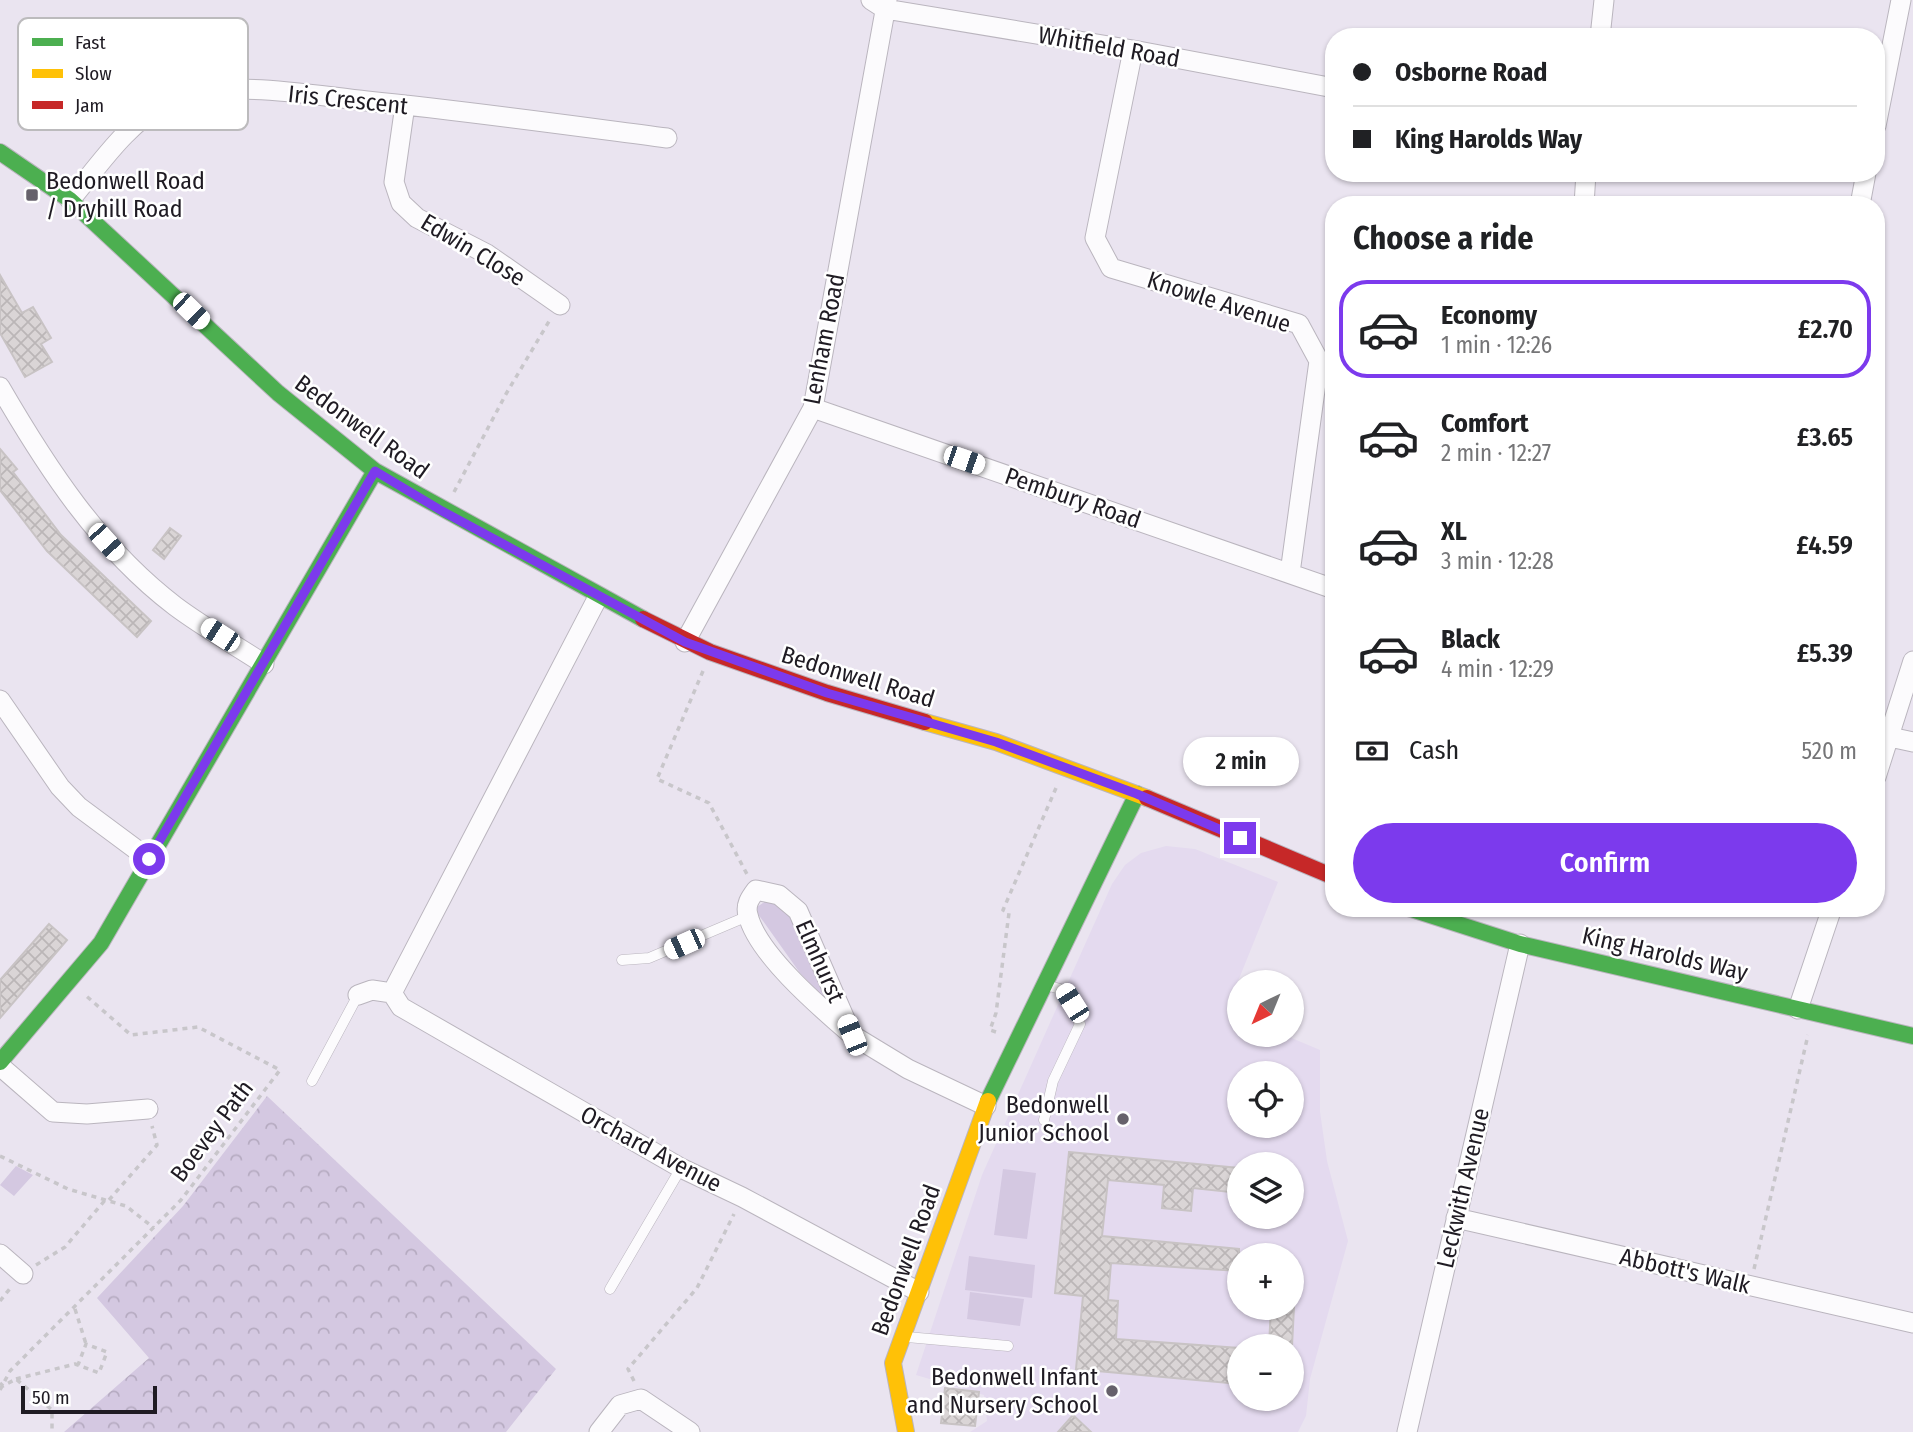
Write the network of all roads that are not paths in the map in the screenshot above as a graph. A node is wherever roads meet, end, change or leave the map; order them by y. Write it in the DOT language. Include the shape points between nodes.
graph roads {
  1 [pos="1604,0"];
  2 [pos="1901,0"];
  3 [pos="881,3"];
  4 [pos="1601,28"];
  5 [pos="1133,50"];
  6 [pos="1885,81"];
  7 [pos="1325,86"];
  8 [pos="248,91"];
  9 [pos="405,105"];
  10 [pos="132,130"];
  11 [pos="667,138"];
  12 [pos="0,152"];
  13 [pos="0,163"];
  14 [pos="26,172"];
  15 [pos="70,200"];
  16 [pos="560,305"];
  17 [pos="1,393"];
  18 [pos="813,408"];
  19 [pos="375,471"];
  20 [pos="1290,573"];
  21 [pos="1325,586"];
  22 [pos="598,597"];
  23 [pos="685,642"];
  24 [pos="1913,662"];
  25 [pos="264,664"];
  26 [pos="0,699"];
  27 [pos="1885,730"];
  28 [pos="1885,735"];
  29 [pos="1913,742"];
  30 [pos="1137,794"];
  31 [pos="149,859"];
  32 [pos="1325,873"];
  33 [pos="748,916"];
  34 [pos="1436,917"];
  35 [pos="1830,917"];
  36 [pos="1520,944"];
  37 [pos="622,960"];
  38 [pos="1045,985"];
  39 [pos="392,993"];
  40 [pos="358,995"];
  41 [pos="1806,1011"];
  42 [pos="852,1035"];
  43 [pos="1913,1036"];
  44 [pos="0,1064"];
  45 [pos="312,1081"];
  46 [pos="986,1105"];
  47 [pos="148,1109"];
  48 [pos="1044,1120"];
  49 [pos="681,1168"];
  50 [pos="1456,1219"];
  51 [pos="0,1254"];
  52 [pos="23,1274"];
  53 [pos="610,1289"];
  54 [pos="919,1292"];
  55 [pos="1913,1323"];
  56 [pos="903,1337"];
  57 [pos="1008,1346"];
  58 [pos="599,1432"];
  59 [pos="690,1432"];
  60 [pos="906,1432"];
  61 [pos="1407,1432"];
  1 -- 4 [label="street"];
  2 -- 6 [label="street"];
  3 -- 5 [label="street, Whitfield Road"];
  3 -- 18 [label="street, Lenham Road"];
  5 -- 7 [label="street, Whitfield Road"];
  5 -- 20 [label="street, Knowle Avenue" via="1095,238 1111,268 1299,324 1320,361"];
  8 -- 9 [label="street, Iris Crescent"];
  9 -- 11 [label="street, Iris Crescent"];
  9 -- 16 [label="street, Edwin Close" via="394,182 401,203 417,218 487,254"];
  10 -- 15 [label="street, Iris Crescent"];
  12 -- 14 [label="street, Bedonwell Road"];
  13 -- 14 [label="street, Bedonwell Road"];
  14 -- 15 [label="street, Bedonwell Road"];
  15 -- 19 [label="street, Bedonwell Road" via="278,393"];
  17 -- 25 [label="street" via="77,509 121,558 175,606"];
  18 -- 20 [label="street, Pembury Road"];
  18 -- 23 [label="street, Lenham Road"];
  19 -- 22 [label="street, Bedonwell Road"];
  19 -- 25 [label="street"];
  20 -- 21 [label="street, Pembury Road"];
  22 -- 23 [label="street, Bedonwell Road"];
  22 -- 39 [label="street"];
  23 -- 30 [label="street, Bedonwell Road" via="827,693 996,742"];
  24 -- 27 [label="street"];
  25 -- 31 [label="street"];
  26 -- 31 [label="street" via="79,807"];
  28 -- 29 [label="street"];
  30 -- 32 [label="street"];
  30 -- 38 [label="street, Bedonwell Road"];
  31 -- 44 [label="street" via="101,943"];
  33 -- 37 [label="lane" via="649,958"];
  33 -- 42 [label="street, Elmhurst" via="763,946 814,1003"];
  33 -- 42 [label="street, Elmhurst" via="747,902 756,891 779,895 798,911"];
  34 -- 36 [label="street, King Harolds Way"];
  35 -- 41 [label="street"];
  36 -- 41 [label="street, King Harolds Way"];
  36 -- 50 [label="street, Leckwith Avenue"];
  38 -- 46 [label="street, Bedonwell Road"];
  38 -- 48 [label="lane" via="1064,990 1080,1024 1053,1081"];
  39 -- 40 [label="street" via="372,990"];
  39 -- 49 [label="street, Orchard Avenue" via="401,1007"];
  40 -- 45 [label="lane"];
  41 -- 43 [label="street, King Harolds Way"];
  42 -- 46 [label="street, Elmhurst" via="908,1069"];
  44 -- 47 [label="street" via="53,1112"];
  46 -- 54 [label="street, Bedonwell Road"];
  49 -- 53 [label="lane"];
  49 -- 54 [label="street, Orchard Avenue"];
  50 -- 55 [label="street, Abbott's Walk"];
  50 -- 61 [label="street, Leckwith Avenue"];
  51 -- 52 [label="street"];
  54 -- 56 [label="street, Bedonwell Road"];
  56 -- 57 [label="lane"];
  56 -- 60 [label="street, Bedonwell Road" via="893,1363"];
  58 -- 59 [label="street" via="620,1405 641,1399"];
}
